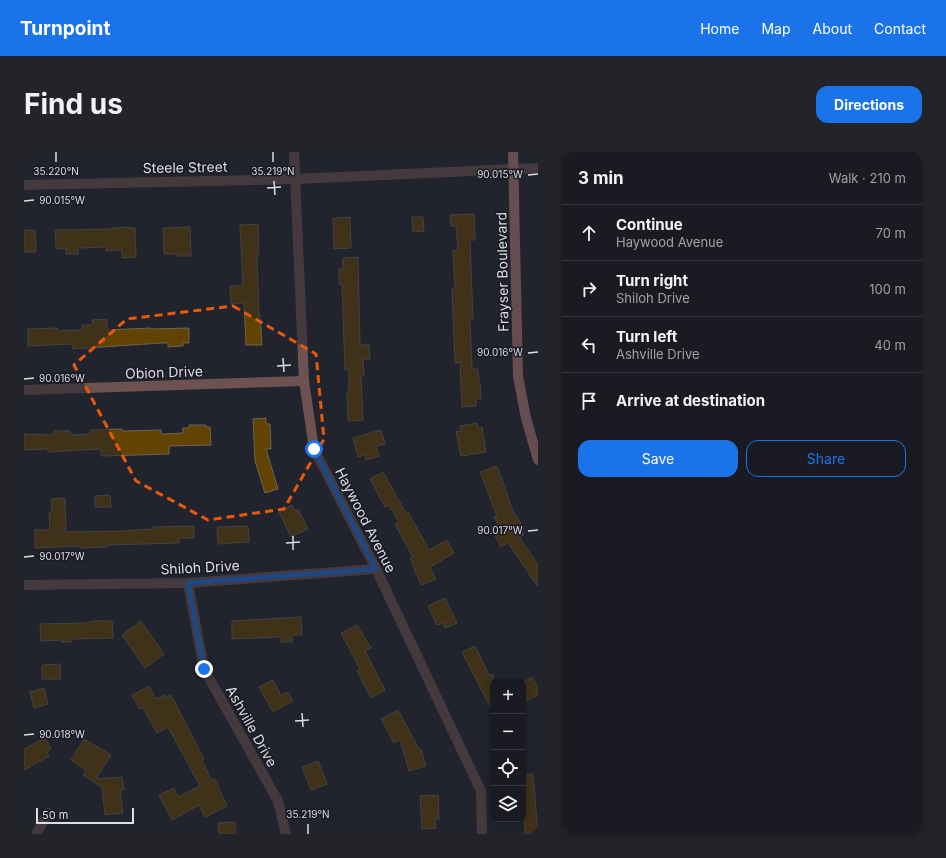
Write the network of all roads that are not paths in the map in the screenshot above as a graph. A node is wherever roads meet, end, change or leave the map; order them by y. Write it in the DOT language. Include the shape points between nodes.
graph roads {
  1 [pos="294,152"];
  2 [pos="512,152"];
  3 [pos="513,168"];
  4 [pos="538,168"];
  5 [pos="296,179"];
  6 [pos="24,185"];
  7 [pos="304,381"];
  8 [pos="24,390"];
  9 [pos="538,460"];
  10 [pos="376,569"];
  11 [pos="188,583"];
  12 [pos="24,585"];
  13 [pos="48,813"];
  14 [pos="36,834"];
  15 [pos="286,834"];
  16 [pos="482,834"];
  1 -- 5 [label="street, Haywood Avenue"];
  2 -- 3 [label="main road, Frayser Boulevard"];
  3 -- 4 [label="street, Steele Street"];
  3 -- 5 [label="street, Steele Street"];
  3 -- 9 [label="main road, Frayser Boulevard" via="518,376"];
  5 -- 6 [label="street, Steele Street"];
  5 -- 7 [label="street, Haywood Avenue"];
  7 -- 8 [label="street, Obion Drive"];
  7 -- 10 [label="street, Haywood Avenue" via="314,449"];
  10 -- 11 [label="street, Shiloh Drive"];
  10 -- 16 [label="street, Haywood Avenue" via="481,790"];
  11 -- 12 [label="street, Shiloh Drive"];
  11 -- 15 [label="street, Ashville Drive" via="204,669 278,801"];
  13 -- 14 [label="street"];
}
